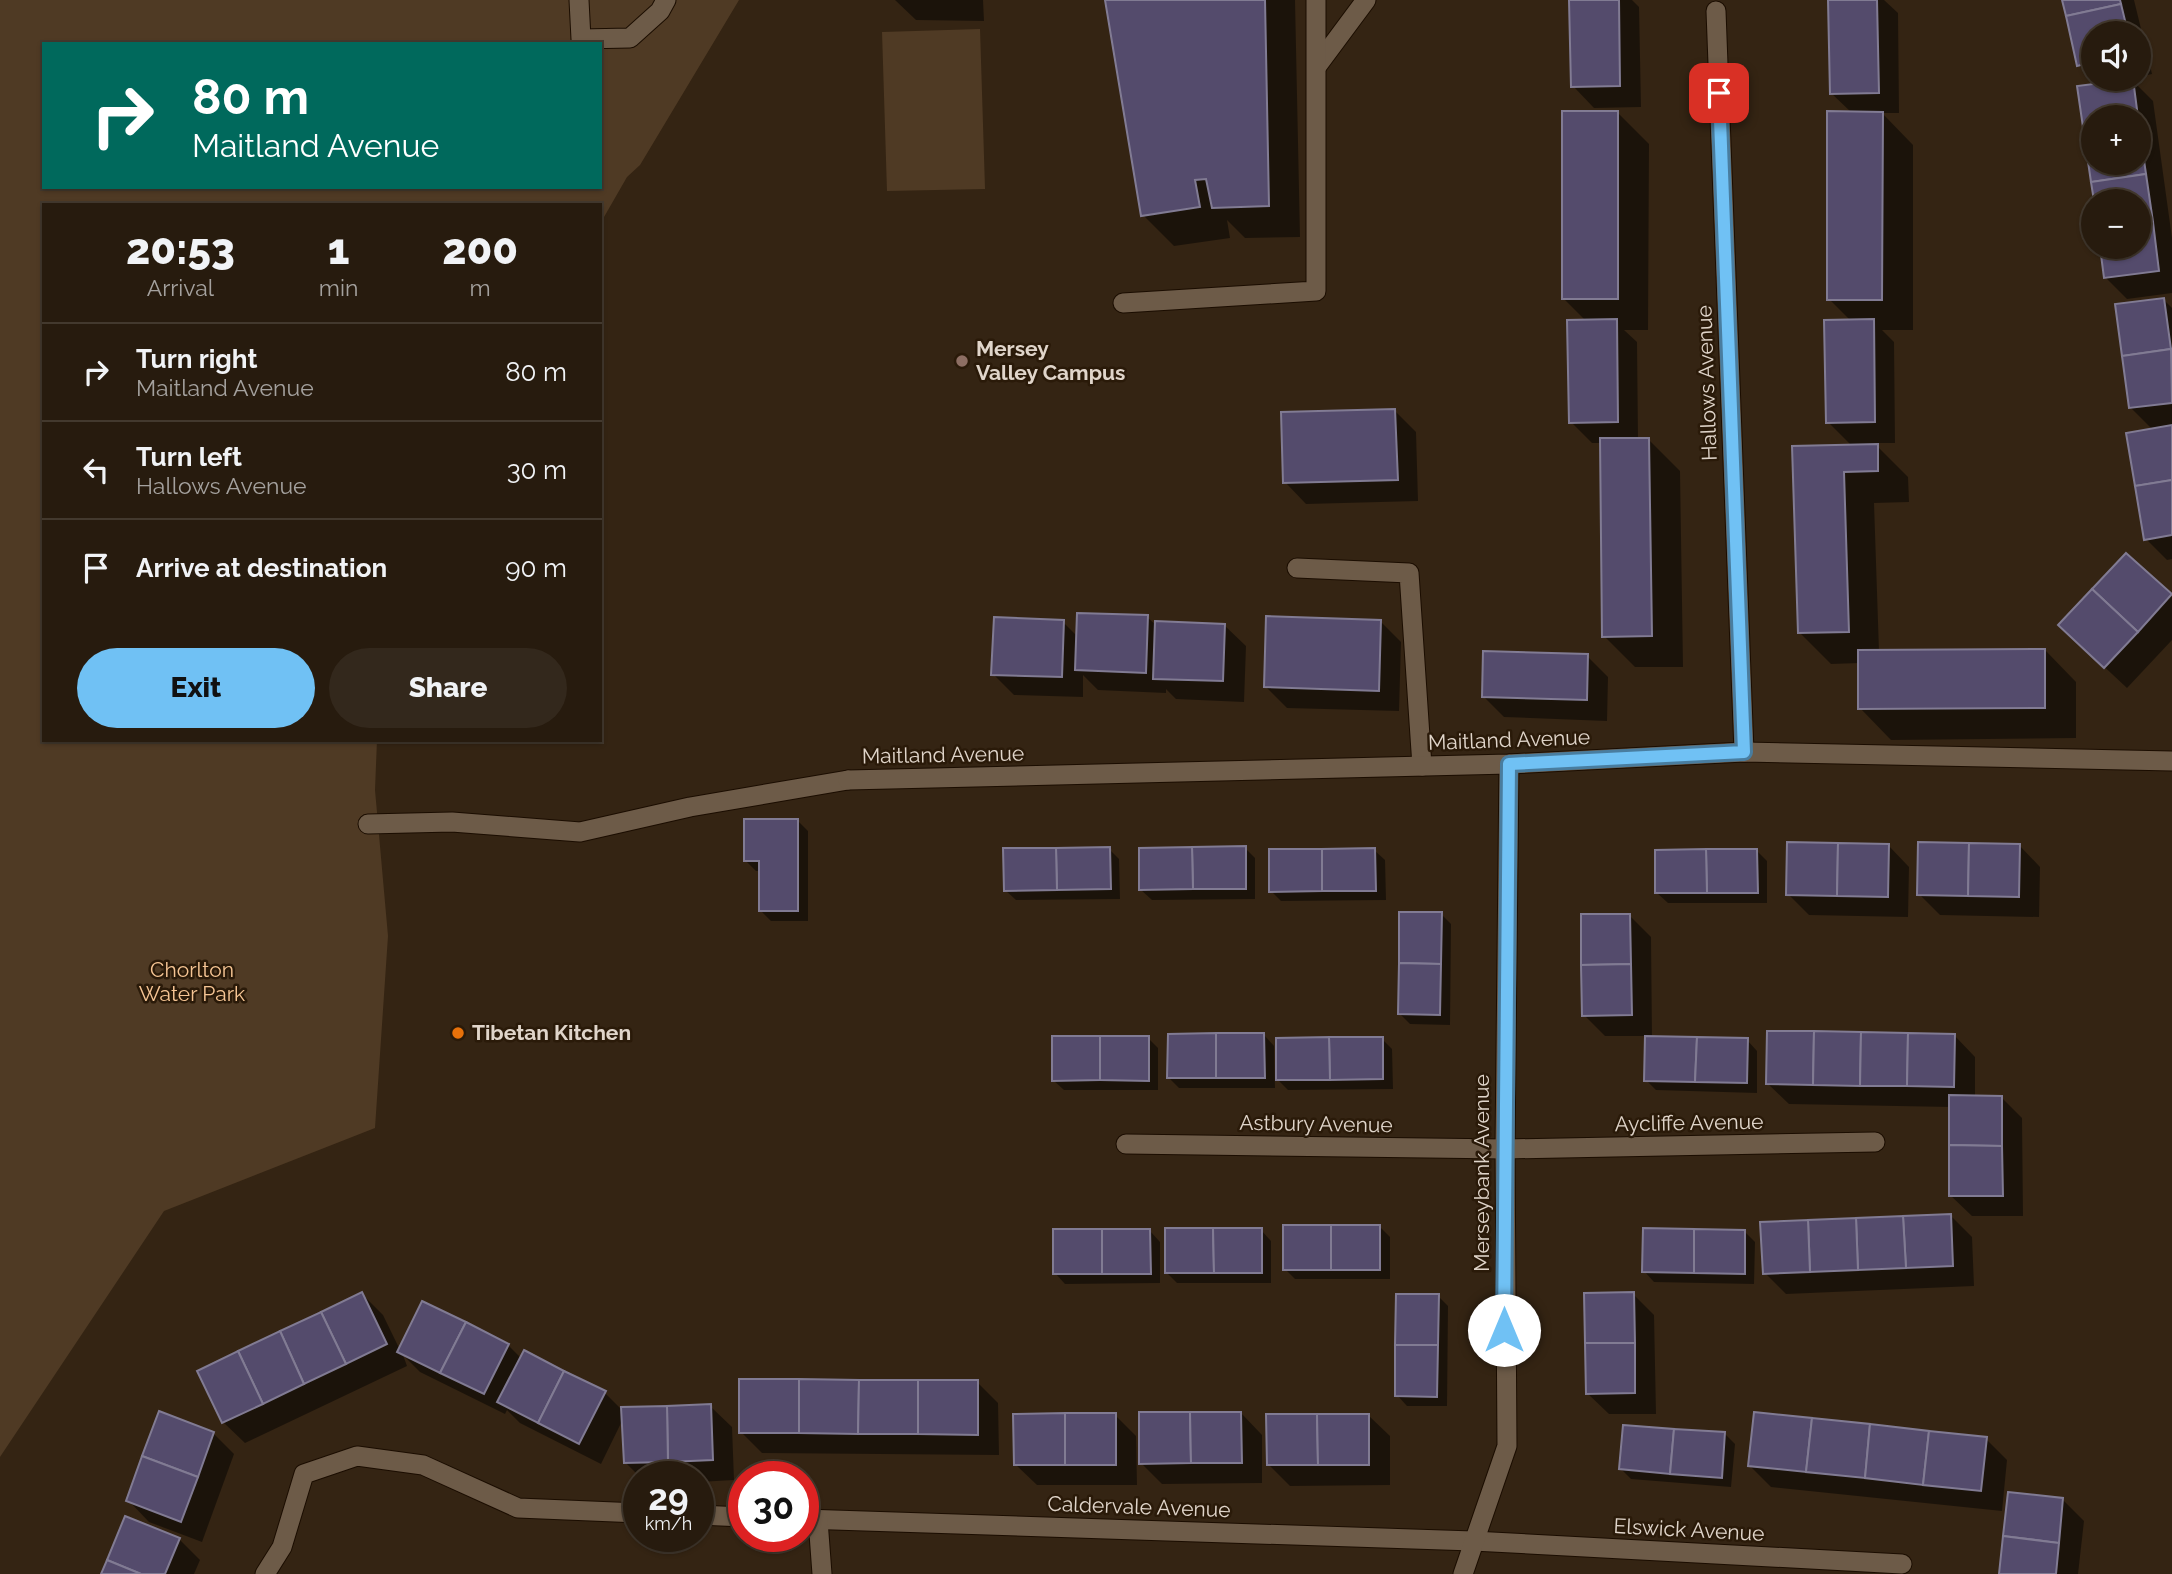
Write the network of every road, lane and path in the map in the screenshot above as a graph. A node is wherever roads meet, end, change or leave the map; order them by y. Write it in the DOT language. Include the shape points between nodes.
graph roads {
  1 [pos="579,0"];
  2 [pos="666,0"];
  3 [pos="1316,0"];
  4 [pos="1366,0"];
  5 [pos="1716,11"];
  6 [pos="1317,66"];
  7 [pos="1123,303"];
  8 [pos="1297,568"];
  9 [pos="1744,752"];
  10 [pos="2172,761"];
  11 [pos="1509,764"];
  12 [pos="1422,766"];
  13 [pos="368,824"];
  14 [pos="1875,1142"];
  15 [pos="1126,1144"];
  16 [pos="1505,1149"];
  17 [pos="623,1512"];
  18 [pos="819,1519"];
  19 [pos="1474,1541"];
  20 [pos="818,1552"];
  21 [pos="1902,1564"];
  22 [pos="265,1574"];
  23 [pos="822,1574"];
  24 [pos="1463,1574"];
  1 -- 2 [label="street" via="581,39 630,38"];
  3 -- 6 [label="street"];
  4 -- 6 [label="street"];
  5 -- 9 [label="street, Hallows Avenue"];
  6 -- 7 [label="street" via="1316,291"];
  8 -- 12 [label="street" via="1409,573"];
  9 -- 10 [label="street, Maitland Avenue"];
  9 -- 11 [label="street, Maitland Avenue"];
  11 -- 12 [label="street, Maitland Avenue"];
  11 -- 16 [label="street, Merseybank Avenue"];
  12 -- 13 [label="street, Maitland Avenue" via="849,780 690,807 580,832 452,822"];
  14 -- 16 [label="street, Aycliffe Avenue"];
  15 -- 16 [label="street, Astbury Avenue"];
  16 -- 19 [label="street, Merseybank Avenue" via="1507,1446"];
  17 -- 22 [label="street" via="518,1508 423,1465 357,1457 304,1474 282,1547"];
  18 -- 19 [label="street, Caldervale Avenue"];
  19 -- 21 [label="street, Elswick Avenue"];
  19 -- 24 [label="street, Merseybank Avenue"];
  20 -- 23 [label="street"];
}
